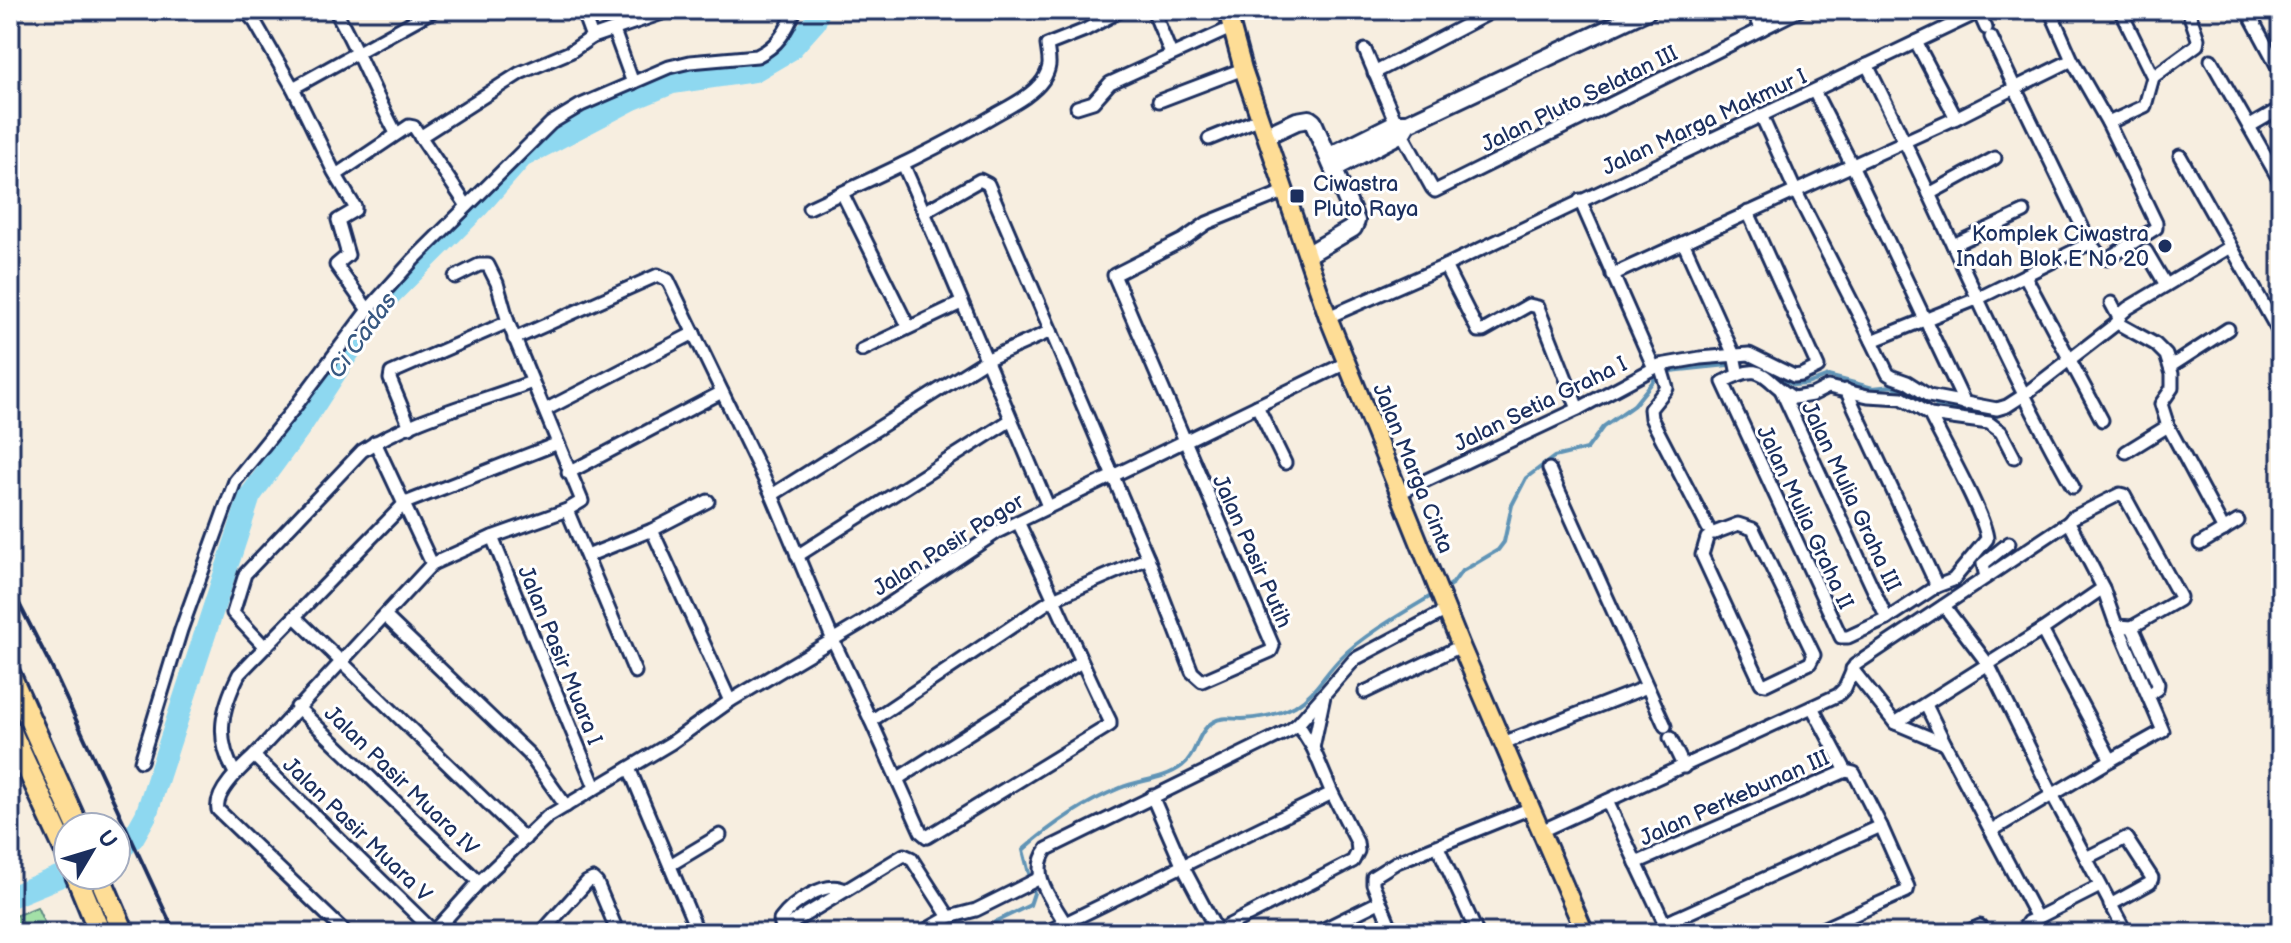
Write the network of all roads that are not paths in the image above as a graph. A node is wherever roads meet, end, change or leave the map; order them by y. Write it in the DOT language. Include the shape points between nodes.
graph roads {
  1 [pos="17,10"];
  2 [pos="244,10"];
  3 [pos="335,10"];
  4 [pos="434,10"];
  5 [pos="582,10"];
  6 [pos="671,10"];
  7 [pos="795,10"];
  8 [pos="1153,10"];
  9 [pos="1227,10"];
  10 [pos="1495,10"];
  11 [pos="1648,10"];
  12 [pos="1752,10"];
  13 [pos="1800,10"];
  14 [pos="2050,10"];
  15 [pos="2120,10"];
  16 [pos="2188,10"];
  17 [pos="2247,10"];
  18 [pos="1116,11"];
  19 [pos="1978,11"];
  20 [pos="10,15"];
  21 [pos="1231,28"];
  22 [pos="1762,29"];
  23 [pos="614,31"];
  24 [pos="592,37"];
  25 [pos="1916,42"];
  26 [pos="357,50"];
  27 [pos="1365,50"];
  28 [pos="1171,54"];
  29 [pos="2072,60"];
  30 [pos="2211,60"];
  31 [pos="1867,65"];
  32 [pos="1243,69"];
  33 [pos="1374,73"];
  34 [pos="2281,73"];
  35 [pos="2153,77"];
  36 [pos="633,83"];
  37 [pos="293,88"];
  38 [pos="2015,88"];
  39 [pos="1814,91"];
  40 [pos="1159,101"];
  41 [pos="1077,107"];
  42 [pos="2281,108"];
  43 [pos="1761,115"];
  44 [pos="1261,118"];
  45 [pos="1956,118"];
  46 [pos="2108,123"];
  47 [pos="1402,126"];
  48 [pos="2250,126"];
  49 [pos="396,133"];
  50 [pos="1267,135"];
  51 [pos="420,137"];
  52 [pos="1209,139"];
  53 [pos="1906,142"];
  54 [pos="2180,156"];
  55 [pos="1995,158"];
  56 [pos="1332,162"];
  57 [pos="903,164"];
  58 [pos="1853,167"];
  59 [pos="336,175"];
  60 [pos="2281,183"];
  61 [pos="1795,190"];
  62 [pos="1286,191"];
  63 [pos="842,193"];
  64 [pos="1929,194"];
  65 [pos="1580,200"];
  66 [pos="467,206"];
  67 [pos="809,208"];
  68 [pos="924,212"];
  69 [pos="1748,212"];
  70 [pos="2024,212"];
  71 [pos="2090,243"];
  72 [pos="1684,244"];
  73 [pos="1953,245"];
  74 [pos="2230,247"];
  75 [pos="2146,251"];
  76 [pos="1307,255"];
  77 [pos="1445,266"];
  78 [pos="1612,275"];
  79 [pos="2025,276"];
  80 [pos="455,277"];
  81 [pos="2166,285"];
  82 [pos="1979,298"];
  83 [pos="961,303"];
  84 [pos="2111,303"];
  85 [pos="368,310"];
  86 [pos="1328,317"];
  87 [pos="2118,320"];
  88 [pos="1925,321"];
  89 [pos="508,322"];
  90 [pos="908,326"];
  91 [pos="2228,329"];
  92 [pos="1051,331"];
  93 [pos="694,333"];
  94 [pos="2280,334"];
  95 [pos="514,339"];
  96 [pos="1872,341"];
  97 [pos="862,350"];
  98 [pos="1734,355"];
  99 [pos="988,359"];
  100 [pos="2069,360"];
  101 [pos="1348,362"];
  102 [pos="2171,366"];
  103 [pos="1657,367"];
  104 [pos="1738,375"];
  105 [pos="532,382"];
  106 [pos="1780,389"];
  107 [pos="1846,390"];
  108 [pos="722,392"];
  109 [pos="2024,395"];
  110 [pos="1965,404"];
  111 [pos="1257,406"];
  112 [pos="1578,409"];
  113 [pos="545,410"];
  114 [pos="1930,415"];
  115 [pos="1011,420"];
  116 [pos="2102,420"];
  117 [pos="2168,426"];
  118 [pos="410,427"];
  119 [pos="1184,441"];
  120 [pos="375,442"];
  121 [pos="556,444"];
  122 [pos="2126,452"];
  123 [pos="2014,457"];
  124 [pos="1285,463"];
  125 [pos="1549,469"];
  126 [pos="568,473"];
  127 [pos="1112,477"];
  128 [pos="2073,487"];
  129 [pos="1399,493"];
  130 [pos="772,495"];
  131 [pos="708,501"];
  132 [pos="405,503"];
  133 [pos="1048,506"];
  134 [pos="567,510"];
  135 [pos="2238,521"];
  136 [pos="1018,522"];
  137 [pos="2069,522"];
  138 [pos="652,530"];
  139 [pos="2224,530"];
  140 [pos="1710,533"];
  141 [pos="492,537"];
  142 [pos="2009,543"];
  143 [pos="2200,544"];
  144 [pos="587,556"];
  145 [pos="797,556"];
  146 [pos="1148,558"];
  147 [pos="432,564"];
  148 [pos="1986,577"];
  149 [pos="1937,586"];
  150 [pos="2103,588"];
  151 [pos="1442,598"];
  152 [pos="1053,599"];
  153 [pos="1944,606"];
  154 [pos="385,616"];
  155 [pos="295,617"];
  156 [pos="1887,619"];
  157 [pos="2118,626"];
  158 [pos="2132,627"];
  159 [pos="2042,630"];
  160 [pos="833,640"];
  161 [pos="1461,646"];
  162 [pos="265,647"];
  163 [pos="341,660"];
  164 [pos="1081,662"];
  165 [pos="1988,664"];
  166 [pos="1852,669"];
  167 [pos="635,672"];
  168 [pos="10,675"];
  169 [pos="1647,687"];
  170 [pos="1365,692"];
  171 [pos="1324,695"];
  172 [pos="2148,695"];
  173 [pos="730,701"];
  174 [pos="1926,705"];
  175 [pos="297,707"];
  176 [pos="1812,707"];
  177 [pos="871,721"];
  178 [pos="1895,723"];
  179 [pos="1298,724"];
  180 [pos="10,730"];
  181 [pos="1503,743"];
  182 [pos="1945,744"];
  183 [pos="1313,748"];
  184 [pos="254,756"];
  185 [pos="2111,760"];
  186 [pos="141,761"];
  187 [pos="1684,767"];
  188 [pos="629,768"];
  189 [pos="1846,771"];
  190 [pos="235,773"];
  191 [pos="897,779"];
  192 [pos="595,787"];
  193 [pos="1332,793"];
  194 [pos="1152,796"];
  195 [pos="2053,796"];
  196 [pos="1607,801"];
  197 [pos="566,806"];
  198 [pos="1531,808"];
  199 [pos="53,811"];
  200 [pos="58,811"];
  201 [pos="1881,826"];
  202 [pos="1541,831"];
  203 [pos="1991,831"];
  204 [pos="720,835"];
  205 [pos="525,839"];
  206 [pos="1438,847"];
  207 [pos="2086,858"];
  208 [pos="1636,863"];
  209 [pos="670,865"];
  210 [pos="1183,867"];
  211 [pos="1037,879"];
  212 [pos="479,882"];
  213 [pos="2100,886"];
  214 [pos="82,891"];
  215 [pos="106,891"];
  216 [pos="1379,902"];
  217 [pos="2110,905"];
  218 [pos="949,917"];
  219 [pos="1677,918"];
  220 [pos="2037,918"];
  221 [pos="1065,923"];
  222 [pos="1980,926"];
  223 [pos="783,931"];
  224 [pos="1819,932"];
  225 [pos="100,933"];
  226 [pos="124,933"];
  227 [pos="346,933"];
  228 [pos="434,933"];
  229 [pos="541,933"];
  230 [pos="618,933"];
  231 [pos="698,933"];
  232 [pos="921,933"];
  233 [pos="1045,933"];
  234 [pos="1216,933"];
  235 [pos="1316,933"];
  236 [pos="1393,933"];
  237 [pos="1477,933"];
  238 [pos="1585,933"];
  239 [pos="1684,933"];
  240 [pos="1964,933"];
  241 [pos="2021,933"];
  242 [pos="2126,933"];
  1 -- 20 [label="street"];
  2 -- 37 [label="street"];
  3 -- 26 [label="street"];
  4 -- 26 [label="street"];
  5 -- 24 [label="street"];
  6 -- 23 [label="street"];
  7 -- 36 [label="street" via="780,40 757,56 690,62"];
  8 -- 28 [label="street"];
  9 -- 21 [label="main road, Jalan Marga Cinta"];
  10 -- 33 [label="street"];
  11 -- 47 [label="street"];
  12 -- 22 [label="street"];
  13 -- 22 [label="street, Jalan Pluto Selatan III"];
  14 -- 29 [label="street"];
  15 -- 35 [label="street"];
  16 -- 35 [label="street" via="2197,45"];
  17 -- 34 [label="street"];
  18 -- 57 [label="street" via="1047,45 1049,68 1022,99"];
  19 -- 25 [label="street, Jalan Marga Makmur I"];
  19 -- 38 [label="street"];
  21 -- 28 [label="street"];
  21 -- 32 [label="main road, Jalan Marga Cinta"];
  22 -- 47 [label="street, Jalan Pluto Selatan III" via="1437,190"];
  23 -- 24 [label="street"];
  23 -- 36 [label="street"];
  24 -- 51 [label="street" via="508,80"];
  25 -- 31 [label="street, Jalan Marga Makmur I"];
  25 -- 45 [label="street"];
  26 -- 37 [label="street"];
  26 -- 49 [label="street"];
  27 -- 33 [label="street"];
  28 -- 41 [label="street" via="1110,83 1093,102"];
  29 -- 38 [label="street"];
  29 -- 46 [label="street"];
  30 -- 48 [label="street"];
  31 -- 39 [label="street, Jalan Marga Makmur I"];
  31 -- 53 [label="street"];
  32 -- 40 [label="street"];
  32 -- 44 [label="main road, Jalan Marga Cinta"];
  33 -- 47 [label="street"];
  35 -- 46 [label="street" via="2145,106"];
  36 -- 66 [label="street" via="551,123"];
  37 -- 59 [label="street"];
  38 -- 45 [label="street"];
  38 -- 71 [label="street"];
  39 -- 43 [label="street, Jalan Marga Makmur I"];
  39 -- 58 [label="street"];
  42 -- 48 [label="street"];
  43 -- 61 [label="street"];
  43 -- 65 [label="street, Jalan Marga Makmur I"];
  44 -- 50 [label="main road, Jalan Marga Cinta"];
  44 -- 52 [label="street"];
  45 -- 53 [label="street"];
  46 -- 71 [label="street" via="2156,228 2107,259"];
  47 -- 56 [label="street"];
  48 -- 60 [label="street"];
  49 -- 51 [label="street" via="409,126"];
  49 -- 59 [label="street"];
  50 -- 56 [label="street" via="1309,119"];
  50 -- 62 [label="main road, Jalan Marga Cinta"];
  51 -- 66 [label="street"];
  53 -- 58 [label="street"];
  53 -- 64 [label="street"];
  54 -- 74 [label="street"];
  55 -- 64 [label="street"];
  56 -- 76 [label="street" via="1356,223"];
  57 -- 63 [label="street"];
  57 -- 68 [label="street"];
  58 -- 61 [label="street"];
  58 -- 88 [label="street"];
  59 -- 85 [label="street" via="355,210 338,220 348,255 336,265"];
  61 -- 69 [label="street"];
  61 -- 96 [label="street"];
  62 -- 76 [label="main road, Jalan Marga Cinta"];
  62 -- 119 [label="street" via="1207,223 1115,273"];
  63 -- 67 [label="street"];
  63 -- 90 [label="street"];
  64 -- 73 [label="street"];
  65 -- 77 [label="street, Jalan Marga Makmur I"];
  65 -- 78 [label="street"];
  66 -- 85 [label="street"];
  68 -- 83 [label="street"];
  68 -- 92 [label="street" via="980,180 986,182"];
  69 -- 72 [label="street"];
  69 -- 98 [label="street, Jalan Setia Graha I" via="1818,367 1794,376 1758,357"];
  70 -- 73 [label="street"];
  71 -- 79 [label="street"];
  72 -- 78 [label="street"];
  72 -- 98 [label="street"];
  73 -- 82 [label="street"];
  74 -- 81 [label="street"];
  74 -- 94 [label="street"];
  75 -- 81 [label="street"];
  76 -- 86 [label="main road, Jalan Marga Cinta"];
  77 -- 86 [label="street, Jalan Marga Makmur I"];
  77 -- 112 [label="street" via="1478,331 1529,305 1538,307"];
  78 -- 103 [label="street"];
  79 -- 82 [label="street"];
  79 -- 100 [label="street"];
  80 -- 89 [label="street" via="488,265"];
  81 -- 87 [label="street"];
  82 -- 88 [label="street"];
  82 -- 109 [label="street"];
  83 -- 90 [label="street"];
  83 -- 99 [label="street"];
  84 -- 87 [label="street"];
  85 -- 186 [label="street" via="235,481"];
  86 -- 101 [label="main road, Jalan Marga Cinta"];
  87 -- 100 [label="street"];
  87 -- 102 [label="street" via="2155,344"];
  88 -- 96 [label="street"];
  88 -- 110 [label="street"];
  89 -- 95 [label="street"];
  89 -- 118 [label="street" via="391,373"];
  90 -- 97 [label="street"];
  91 -- 102 [label="street"];
  92 -- 99 [label="street"];
  92 -- 127 [label="street"];
  93 -- 95 [label="street" via="675,289 658,275"];
  93 -- 108 [label="street"];
  93 -- 113 [label="street"];
  95 -- 105 [label="street"];
  96 -- 110 [label="street" via="1888,374 1929,396"];
  98 -- 103 [label="street, Jalan Setia Graha I"];
  98 -- 104 [label="street"];
  99 -- 115 [label="street"];
  99 -- 130 [label="street"];
  100 -- 109 [label="street"];
  100 -- 116 [label="street"];
  101 -- 111 [label="street, Jalan Pasir Pogor"];
  101 -- 129 [label="main road, Jalan Marga Cinta"];
  102 -- 117 [label="street" via="2172,388 2161,404"];
  103 -- 112 [label="street, Jalan Setia Graha I"];
  103 -- 140 [label="street" via="1667,388 1650,409 1651,418"];
  104 -- 106 [label="street" via="1755,371"];
  104 -- 156 [label="street, Jalan Mulia Graha II" via="1722,384 1837,634 1844,638"];
  105 -- 113 [label="street"];
  105 -- 118 [label="street"];
  106 -- 107 [label="street" via="1794,398 1828,387"];
  106 -- 156 [label="street, Jalan Mulia Graha III"];
  107 -- 114 [label="street" via="1902,398"];
  107 -- 149 [label="street"];
  108 -- 126 [label="street"];
  108 -- 130 [label="street"];
  109 -- 110 [label="street" via="1997,409"];
  109 -- 128 [label="street"];
  111 -- 119 [label="street, Jalan Pasir Pogor"];
  111 -- 124 [label="street"];
  112 -- 129 [label="street, Jalan Setia Graha I"];
  113 -- 121 [label="street"];
  114 -- 123 [label="street" via="1989,423 2001,432"];
  114 -- 149 [label="street" via="1987,536 1955,579"];
  115 -- 133 [label="street"];
  115 -- 145 [label="street"];
  117 -- 122 [label="street"];
  117 -- 139 [label="street"];
  118 -- 120 [label="street"];
  119 -- 127 [label="street, Jalan Pasir Pogor"];
  119 -- 146 [label="street, Jalan Pasir Putih" via="1271,651 1202,681 1192,672"];
  120 -- 132 [label="street"];
  120 -- 162 [label="street" via="241,582 233,613"];
  121 -- 126 [label="street"];
  121 -- 132 [label="street"];
  125 -- 169 [label="street"];
  126 -- 134 [label="street" via="582,501"];
  127 -- 133 [label="street, Jalan Pasir Pogor"];
  127 -- 146 [label="street"];
  129 -- 151 [label="main road, Jalan Marga Cinta"];
  130 -- 145 [label="street"];
  131 -- 138 [label="street"];
  132 -- 147 [label="street"];
  132 -- 155 [label="street"];
  133 -- 136 [label="street, Jalan Pasir Pogor"];
  134 -- 141 [label="street"];
  134 -- 144 [label="street"];
  135 -- 139 [label="street"];
  136 -- 152 [label="street"];
  136 -- 160 [label="street, Jalan Pasir Pogor"];
  137 -- 148 [label="street"];
  137 -- 150 [label="street"];
  137 -- 158 [label="street" via="2124,495 2180,597"];
  138 -- 144 [label="street"];
  138 -- 173 [label="street"];
  139 -- 143 [label="street"];
  140 -- 140 [label="street" via="1738,524 1753,529 1814,655 1810,663 1761,683 1702,555"];
  141 -- 147 [label="street"];
  141 -- 192 [label="street, Jalan Pasir Muara I"];
  142 -- 148 [label="street" via="1983,564"];
  144 -- 167 [label="street"];
  145 -- 160 [label="street"];
  146 -- 152 [label="street"];
  147 -- 154 [label="street"];
  148 -- 153 [label="street"];
  149 -- 156 [label="street"];
  150 -- 157 [label="street"];
  150 -- 159 [label="street"];
  151 -- 161 [label="main road, Jalan Marga Cinta"];
  151 -- 171 [label="street" via="1355,659"];
  152 -- 164 [label="street"];
  152 -- 177 [label="street"];
  153 -- 165 [label="street"];
  153 -- 166 [label="street"];
  154 -- 163 [label="street"];
  154 -- 197 [label="street" via="529,754"];
  155 -- 162 [label="street"];
  155 -- 163 [label="street"];
  157 -- 158 [label="street"];
  157 -- 172 [label="street"];
  158 -- 172 [label="street" via="2158,684"];
  159 -- 165 [label="street"];
  159 -- 185 [label="street"];
  160 -- 173 [label="street, Jalan Pasir Pogor"];
  160 -- 177 [label="street"];
  161 -- 170 [label="street"];
  161 -- 181 [label="main road, Jalan Marga Cinta"];
  162 -- 190 [label="street" via="239,674 223,710 224,748"];
  163 -- 175 [label="street"];
  163 -- 205 [label="street"];
  164 -- 191 [label="street"];
  164 -- 191 [label="street" via="1110,721 1108,728 931,836 921,832"];
  165 -- 174 [label="street"];
  165 -- 195 [label="street"];
  166 -- 176 [label="street" via="1842,692"];
  166 -- 178 [label="street"];
  168 -- 200 [label="highway"];
  169 -- 181 [label="street"];
  169 -- 187 [label="street"];
  171 -- 179 [label="street"];
  171 -- 183 [label="street"];
  172 -- 185 [label="street" via="2163,731"];
  173 -- 188 [label="street, Jalan Pasir Pogor"];
  174 -- 178 [label="street"];
  174 -- 182 [label="street"];
  175 -- 184 [label="street"];
  175 -- 212 [label="street, Jalan Pasir Muara IV"];
  176 -- 187 [label="street"];
  176 -- 189 [label="street, Jalan Perkebunan III"];
  177 -- 191 [label="street"];
  178 -- 182 [label="street"];
  179 -- 183 [label="street"];
  179 -- 194 [label="street"];
  180 -- 199 [label="highway"];
  181 -- 198 [label="main road, Jalan Marga Cinta"];
  182 -- 203 [label="street"];
  183 -- 193 [label="street"];
  184 -- 190 [label="street"];
  184 -- 228 [label="street, Jalan Pasir Muara V"];
  185 -- 195 [label="street"];
  187 -- 196 [label="street"];
  188 -- 192 [label="street, Jalan Pasir Pogor"];
  188 -- 209 [label="street"];
  189 -- 201 [label="street" via="1854,773"];
  189 -- 208 [label="street, Jalan Perkebunan III"];
  190 -- 227 [label="street" via="218,810"];
  192 -- 197 [label="street, Jalan Pasir Pogor"];
  193 -- 210 [label="street"];
  193 -- 234 [label="street" via="1357,842 1353,861"];
  194 -- 210 [label="street"];
  194 -- 211 [label="street" via="1047,849"];
  195 -- 203 [label="street"];
  195 -- 207 [label="street"];
  196 -- 202 [label="street"];
  196 -- 208 [label="street, Jalan Perkebunan III"];
  197 -- 205 [label="street, Jalan Pasir Pogor"];
  198 -- 202 [label="main road, Jalan Marga Cinta"];
  198 -- 206 [label="street"];
  201 -- 219 [label="street"];
  201 -- 224 [label="street" via="1907,891"];
  202 -- 238 [label="main road, Jalan Marga Cinta"];
  203 -- 220 [label="street"];
  204 -- 209 [label="street"];
  205 -- 212 [label="street, Jalan Pasir Pogor"];
  206 -- 216 [label="street" via="1373,877"];
  206 -- 237 [label="street"];
  207 -- 213 [label="street"];
  207 -- 217 [label="street" via="2126,838 2152,878"];
  208 -- 219 [label="street" via="1663,920"];
  209 -- 231 [label="street"];
  210 -- 221 [label="street"];
  210 -- 234 [label="street"];
  211 -- 218 [label="street" via="976,910"];
  211 -- 221 [label="street"];
  212 -- 228 [label="street, Jalan Pasir Pogor"];
  213 -- 217 [label="street"];
  213 -- 220 [label="street"];
  214 -- 225 [label="highway"];
  215 -- 226 [label="highway"];
  216 -- 235 [label="street"];
  216 -- 236 [label="street"];
  217 -- 242 [label="street"];
  218 -- 223 [label="street" via="904,855"];
  218 -- 232 [label="street"];
  219 -- 239 [label="street"];
  220 -- 241 [label="street"];
  221 -- 233 [label="street"];
  222 -- 240 [label="street"];
  229 -- 230 [label="street" via="593,879"];
}
